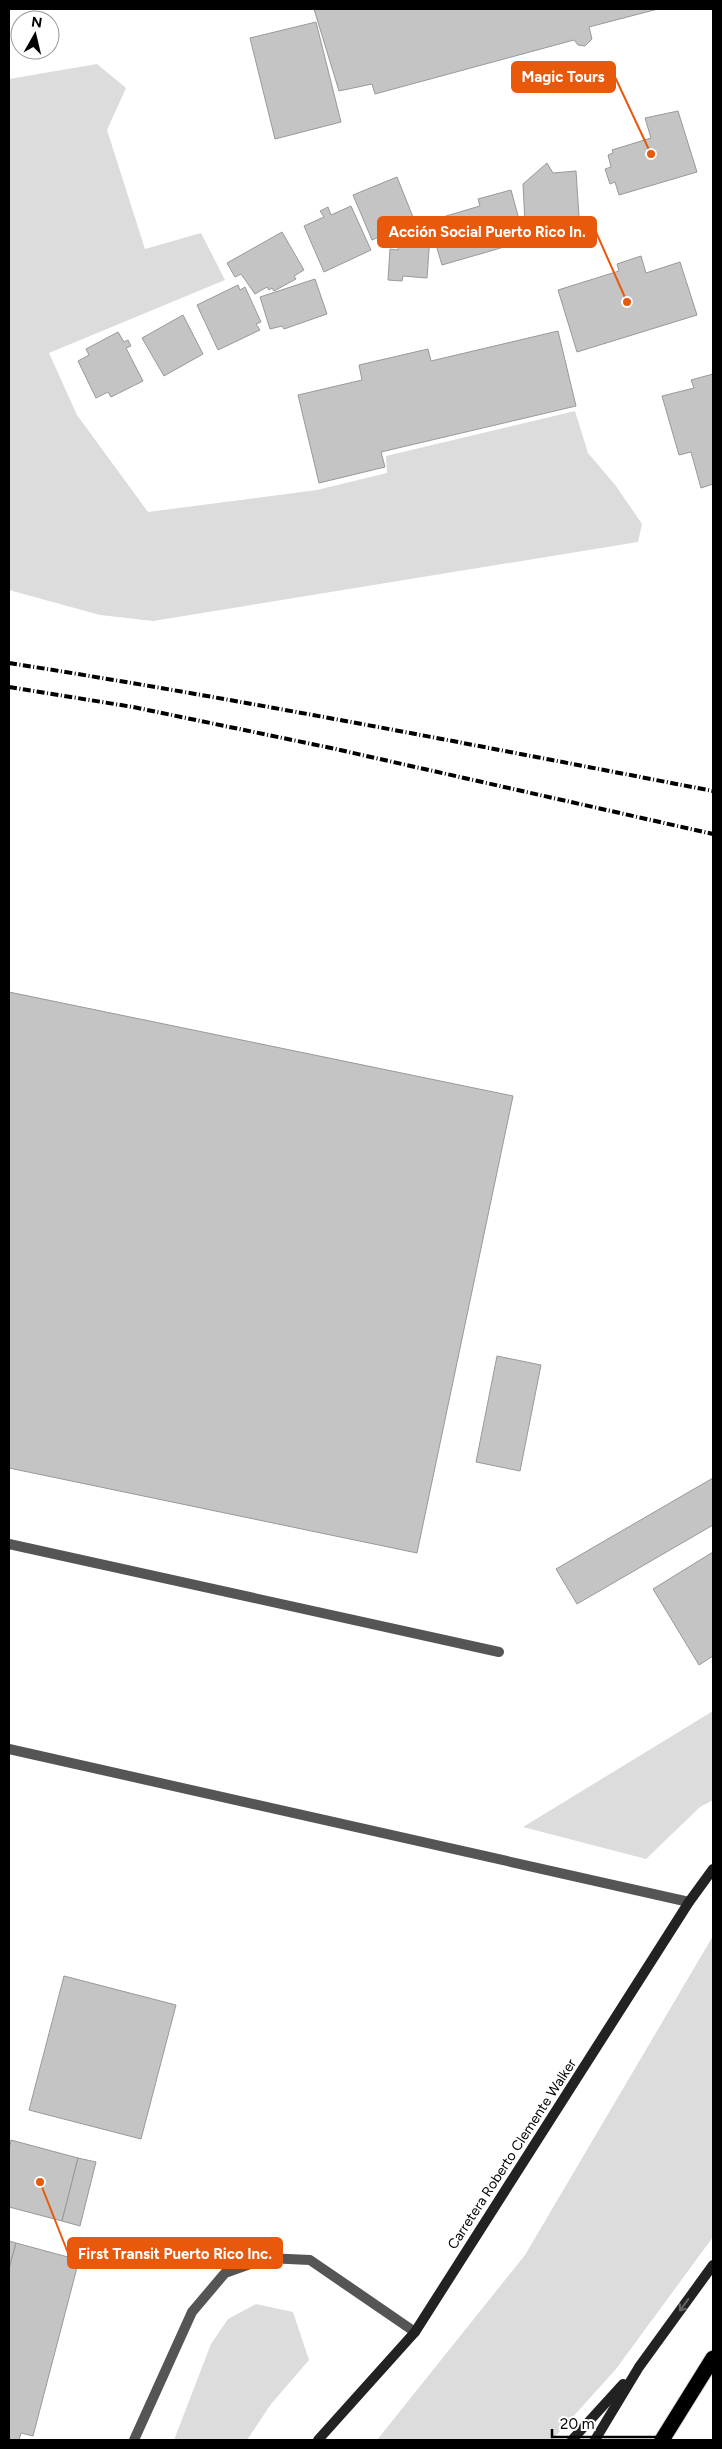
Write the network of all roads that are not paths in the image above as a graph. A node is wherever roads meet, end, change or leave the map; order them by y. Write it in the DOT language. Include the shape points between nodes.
graph roads {
  1 [pos="9,1544"];
  2 [pos="499,1652"];
  3 [pos="9,1749"];
  4 [pos="713,1869"];
  5 [pos="689,1902"];
  6 [pos="713,2265"];
  7 [pos="415,2332"];
  8 [pos="713,2358"];
  9 [pos="639,2367"];
  10 [pos="134,2440"];
  11 [pos="318,2440"];
  12 [pos="572,2440"];
  13 [pos="594,2440"];
  14 [pos="662,2440"];
  1 -- 2 [label="lane"];
  3 -- 5 [label="lane"];
  4 -- 5 [label="main road, Carretera Roberto Clemente Walker"];
  5 -- 7 [label="main road, Carretera Roberto Clemente Walker"];
  6 -- 9 [label="main road, one-way"];
  7 -- 10 [label="lane" via="310,2260 267,2258 234,2270 225,2274 192,2312"];
  7 -- 11 [label="main road, Carretera Roberto Clemente Walker"];
  8 -- 14 [label="highway"];
  9 -- 12 [label="main road"];
  9 -- 13 [label="main road"];
}
